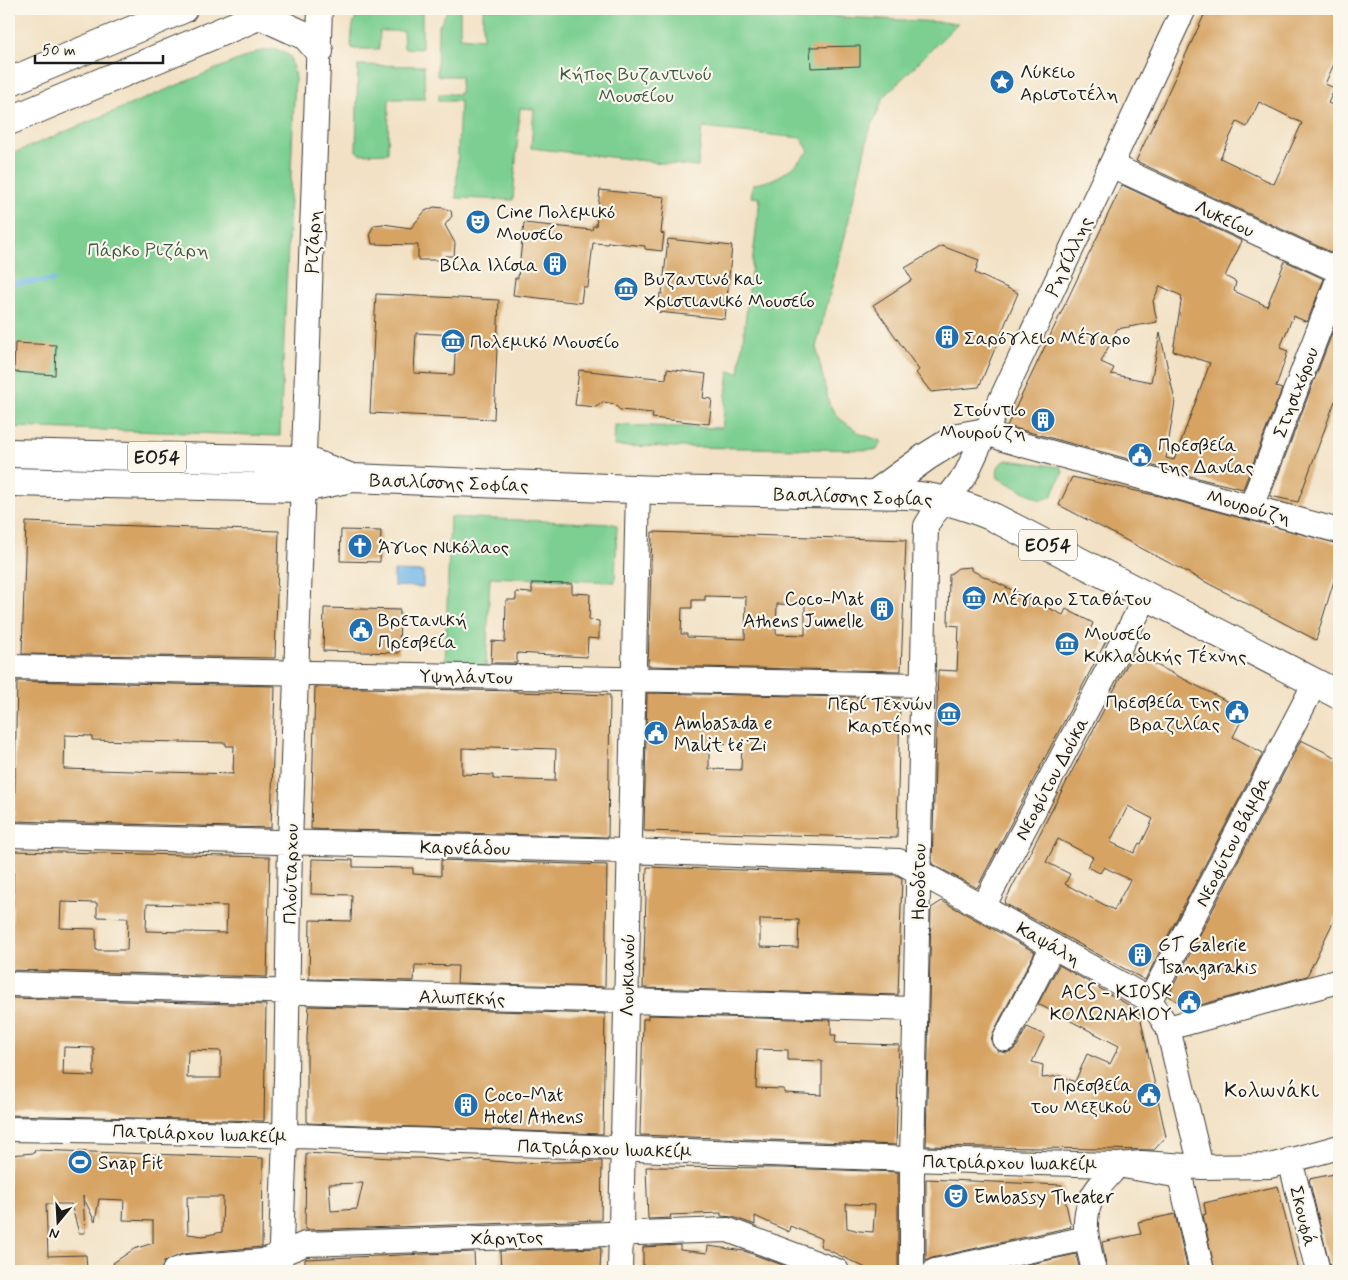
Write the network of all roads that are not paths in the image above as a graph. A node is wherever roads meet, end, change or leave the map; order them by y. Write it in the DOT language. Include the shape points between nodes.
graph roads {
  1 [pos="183,9"];
  2 [pos="320,9"];
  3 [pos="1184,9"];
  4 [pos="267,12"];
  5 [pos="319,51"];
  6 [pos="9,82"];
  7 [pos="9,121"];
  8 [pos="1111,165"];
  9 [pos="1339,271"];
  10 [pos="1339,277"];
  11 [pos="986,432"];
  12 [pos="9,453"];
  13 [pos="303,475"];
  14 [pos="9,482"];
  15 [pos="638,488"];
  16 [pos="875,494"];
  17 [pos="9,496"];
  18 [pos="946,500"];
  19 [pos="1251,507"];
  20 [pos="1339,531"];
  21 [pos="1147,596"];
  22 [pos="9,667"];
  23 [pos="297,672"];
  24 [pos="633,679"];
  25 [pos="1315,683"];
  26 [pos="923,685"];
  27 [pos="1339,695"];
  28 [pos="9,835"];
  29 [pos="290,843"];
  30 [pos="629,851"];
  31 [pos="918,871"];
  32 [pos="983,907"];
  33 [pos="1054,946"];
  34 [pos="1339,981"];
  35 [pos="9,984"];
  36 [pos="288,992"];
  37 [pos="1150,1000"];
  38 [pos="626,1001"];
  39 [pos="915,1010"];
  40 [pos="1168,1028"];
  41 [pos="1005,1039"];
  42 [pos="9,1129"];
  43 [pos="1339,1134"];
  44 [pos="285,1136"];
  45 [pos="1339,1147"];
  46 [pos="623,1149"];
  47 [pos="912,1160"];
  48 [pos="1290,1160"];
  49 [pos="1118,1165"];
  50 [pos="1245,1165"];
  51 [pos="1201,1167"];
  52 [pos="621,1234"];
  53 [pos="1087,1238"];
  54 [pos="280,1262"];
  55 [pos="174,1271"];
  56 [pos="620,1271"];
  57 [pos="837,1271"];
  58 [pos="912,1271"];
  59 [pos="935,1271"];
  60 [pos="1094,1271"];
  61 [pos="1202,1271"];
  62 [pos="1318,1271"];
  1 -- 6 [label="main road"];
  2 -- 5 [label="street, Ριζάρη"];
  3 -- 8 [label="street, Ρηγίλλης"];
  4 -- 5 [label="main road" via="306,36"];
  4 -- 7 [label="main road"];
  5 -- 13 [label="street, Ριζάρη"];
  8 -- 9 [label="street, Λυκείου"];
  8 -- 11 [label="street, Ρηγίλλης"];
  10 -- 19 [label="street, Στησιχόρου"];
  11 -- 16 [label="main road" via="958,437"];
  11 -- 18 [label="street, Ρηγίλλης" via="966,474"];
  11 -- 19 [label="street, Μουρούζη"];
  12 -- 13 [label="main road, Βασιλίσσης Σοφίας / ΕΟ54"];
  12 -- 14 [label="street"];
  13 -- 14 [label="main road, Βασιλίσσης Σοφίας / ΕΟ54"];
  13 -- 15 [label="main road, Βασιλίσσης Σοφίας / ΕΟ54"];
  13 -- 23 [label="street, Πλούταρχου"];
  14 -- 17 [label="street"];
  15 -- 16 [label="main road, Βασιλίσσης Σοφίας / ΕΟ54"];
  15 -- 24 [label="street, Λουκιανού"];
  16 -- 18 [label="main road, Βασιλίσσης Σοφίας / ΕΟ54"];
  18 -- 21 [label="main road, Βασιλίσσης Σοφίας / ΕΟ54" via="986,514"];
  18 -- 26 [label="street, Ηροδότου" via="926,526"];
  19 -- 20 [label="street, Μουρούζη"];
  21 -- 25 [label="main road, Βασιλίσσης Σοφίας / ΕΟ54"];
  21 -- 32 [label="street, Νεοφύτου Δούκα"];
  22 -- 23 [label="street, Υψηλάντου"];
  23 -- 24 [label="street, Υψηλάντου"];
  23 -- 29 [label="street, Πλούταρχου"];
  24 -- 26 [label="street, Υψηλάντου"];
  24 -- 30 [label="street, Λουκιανού"];
  25 -- 27 [label="main road, Βασιλίσσης Σοφίας / ΕΟ54"];
  25 -- 37 [label="street, Νεοφύτου Βάμβα"];
  26 -- 31 [label="street, Ηροδότου"];
  28 -- 29 [label="street, Καρνεάδου"];
  29 -- 30 [label="street, Καρνεάδου"];
  29 -- 36 [label="street, Πλούταρχου"];
  30 -- 31 [label="street, Καρνεάδου" via="899,860"];
  30 -- 38 [label="street, Λουκιανού"];
  31 -- 32 [label="street, Καψάλη"];
  31 -- 39 [label="street, Ηροδότου"];
  32 -- 33 [label="street, Καψάλη"];
  33 -- 37 [label="street, Καψάλη"];
  33 -- 41 [label="street"];
  34 -- 40 [label="street"];
  35 -- 36 [label="street, Αλωπεκής"];
  36 -- 38 [label="street, Αλωπεκής"];
  36 -- 44 [label="street, Πλούταρχου"];
  37 -- 40 [label="street, Καψάλη"];
  38 -- 39 [label="street, Αλωπεκής"];
  38 -- 46 [label="street, Λουκιανού"];
  39 -- 47 [label="street, Ηροδότου"];
  40 -- 51 [label="street, Καψάλη"];
  42 -- 44 [label="street, Πατριάρχου Ιωακείμ"];
  43 -- 50 [label="street" via="1266,1154"];
  44 -- 46 [label="street, Πατριάρχου Ιωακείμ"];
  44 -- 54 [label="street, Πλούταρχου"];
  45 -- 48 [label="street, Πατριάρχου Ιωακείμ"];
  46 -- 47 [label="street, Πατριάρχου Ιωακείμ"];
  46 -- 52 [label="street, Λουκιανού"];
  47 -- 49 [label="street, Πατριάρχου Ιωακείμ"];
  47 -- 58 [label="street, Ηροδότου"];
  48 -- 50 [label="street, Πατριάρχου Ιωακείμ" via="1270,1166"];
  48 -- 62 [label="street, Σκουφά"];
  49 -- 51 [label="street, Πατριάρχου Ιωακείμ" via="1142,1163"];
  49 -- 53 [label="street" via="1090,1201 1086,1218"];
  49 -- 61 [label="street" via="1180,1176"];
  50 -- 51 [label="street, Πατριάρχου Ιωακείμ"];
  52 -- 54 [label="street, Χάρητος" via="305,1244"];
  52 -- 56 [label="street, Λουκιανού"];
  52 -- 57 [label="street, Χάρητος" via="728,1230"];
  53 -- 59 [label="street"];
  53 -- 60 [label="street"];
  54 -- 55 [label="street, Χάρητος" via="186,1267"];
}
